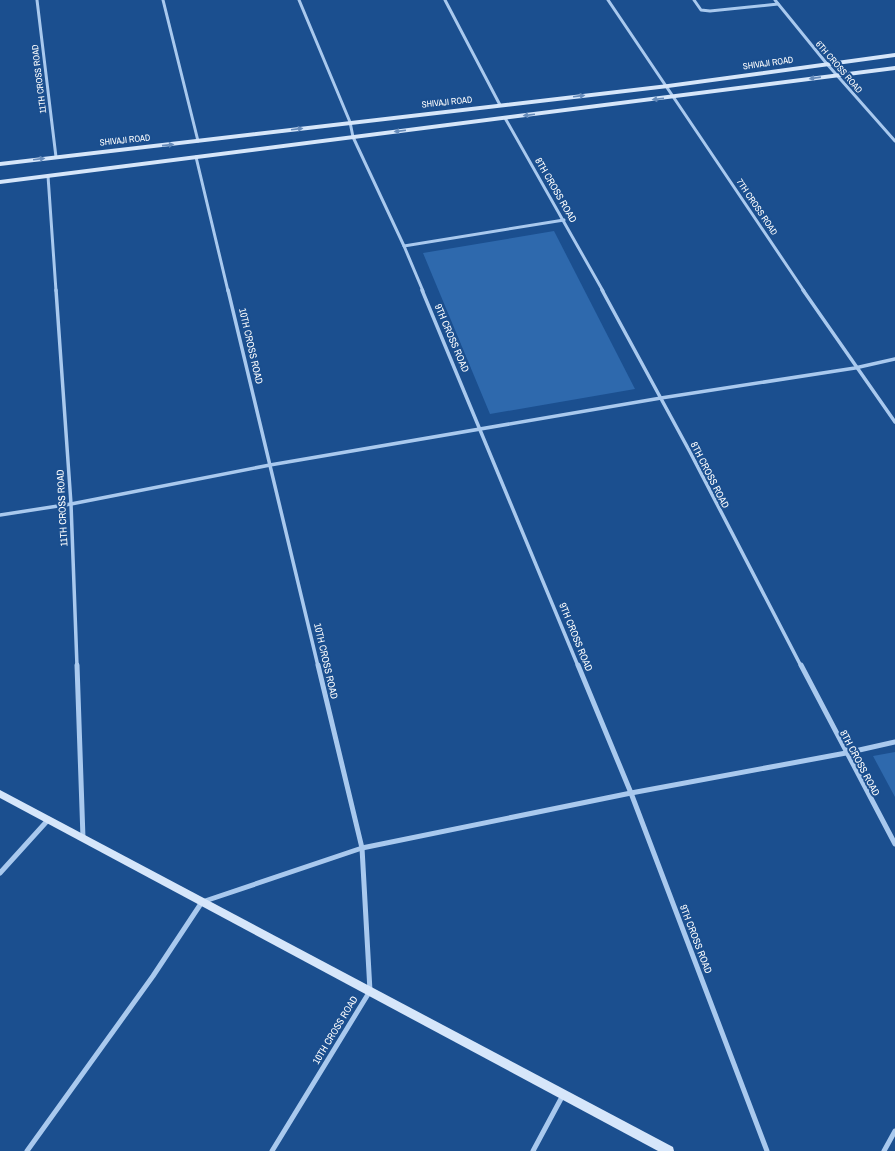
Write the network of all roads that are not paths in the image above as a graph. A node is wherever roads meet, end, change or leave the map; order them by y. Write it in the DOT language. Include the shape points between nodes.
graph roads {
  1 [pos="37,0"];
  2 [pos="163,0"];
  3 [pos="299,0"];
  4 [pos="445,0"];
  5 [pos="608,0"];
  6 [pos="694,0"];
  7 [pos="775,0"];
  8 [pos="778,4"];
  9 [pos="895,55"];
  10 [pos="827,64"];
  11 [pos="895,68"];
  12 [pos="837,75"];
  13 [pos="668,86"];
  14 [pos="675,97"];
  15 [pos="500,106"];
  16 [pos="505,118"];
  17 [pos="350,122"];
  18 [pos="353,137"];
  19 [pos="198,141"];
  20 [pos="895,141"];
  21 [pos="56,157"];
  22 [pos="196,157"];
  23 [pos="0,164"];
  24 [pos="48,176"];
  25 [pos="0,182"];
  26 [pos="564,220"];
  27 [pos="404,246"];
  28 [pos="895,359"];
  29 [pos="855,368"];
  30 [pos="661,398"];
  31 [pos="895,422"];
  32 [pos="481,428"];
  33 [pos="270,465"];
  34 [pos="71,504"];
  35 [pos="0,515"];
  36 [pos="895,742"];
  37 [pos="846,753"];
  38 [pos="631,793"];
  39 [pos="0,794"];
  40 [pos="48,820"];
  41 [pos="83,839"];
  42 [pos="895,844"];
  43 [pos="362,848"];
  44 [pos="0,873"];
  45 [pos="202,902"];
  46 [pos="370,991"];
  47 [pos="563,1094"];
  48 [pos="895,1131"];
  49 [pos="27,1151"];
  50 [pos="272,1151"];
  51 [pos="533,1151"];
  52 [pos="669,1151"];
  53 [pos="768,1151"];
  54 [pos="884,1151"];
  1 -- 21 [label="street, 11TH CROSS ROAD"];
  2 -- 19 [label="street"];
  3 -- 17 [label="street"];
  4 -- 15 [label="street"];
  5 -- 13 [label="street, 7TH CROSS ROAD"];
  6 -- 8 [label="street" via="701,10 710,11"];
  7 -- 8 [label="street, 6TH CROSS ROAD"];
  8 -- 10 [label="street, 6TH CROSS ROAD"];
  9 -- 10 [label="street, SHIVAJI ROAD"];
  10 -- 12 [label="street, 6TH CROSS ROAD"];
  10 -- 13 [label="street, SHIVAJI ROAD"];
  11 -- 12 [label="street"];
  12 -- 14 [label="street, one-way"];
  12 -- 20 [label="street, 6TH CROSS ROAD"];
  13 -- 14 [label="street, 7TH CROSS ROAD"];
  15 -- 13 [label="street, SHIVAJI ROAD, one-way"];
  14 -- 16 [label="street, one-way"];
  14 -- 29 [label="street, 7TH CROSS ROAD"];
  15 -- 17 [label="street, SHIVAJI ROAD"];
  16 -- 18 [label="street, one-way"];
  16 -- 26 [label="street, 8TH CROSS ROAD"];
  17 -- 18 [label="street, 9TH CROSS ROAD"];
  19 -- 17 [label="street, SHIVAJI ROAD, one-way"];
  18 -- 22 [label="street"];
  18 -- 27 [label="street, 9TH CROSS ROAD"];
  21 -- 19 [label="street, SHIVAJI ROAD, one-way"];
  23 -- 21 [label="street, SHIVAJI ROAD, one-way"];
  22 -- 24 [label="street"];
  22 -- 33 [label="street, 10TH CROSS ROAD"];
  24 -- 25 [label="street"];
  24 -- 34 [label="street, 11TH CROSS ROAD"];
  26 -- 27 [label="street"];
  26 -- 30 [label="street, 8TH CROSS ROAD"];
  27 -- 32 [label="street, 9TH CROSS ROAD"];
  28 -- 29 [label="street"];
  29 -- 30 [label="street"];
  29 -- 31 [label="street, 7TH CROSS ROAD"];
  30 -- 32 [label="street"];
  30 -- 37 [label="street, 8TH CROSS ROAD"];
  32 -- 33 [label="street"];
  32 -- 38 [label="street, 9TH CROSS ROAD"];
  33 -- 34 [label="street"];
  33 -- 43 [label="street, 10TH CROSS ROAD"];
  34 -- 35 [label="street"];
  34 -- 41 [label="street, 11TH CROSS ROAD"];
  36 -- 37 [label="street"];
  37 -- 38 [label="street"];
  37 -- 42 [label="street, 8TH CROSS ROAD"];
  38 -- 43 [label="street"];
  38 -- 53 [label="street, 9TH CROSS ROAD"];
  39 -- 40 [label="street"];
  40 -- 41 [label="street"];
  40 -- 44 [label="street"];
  41 -- 45 [label="street"];
  43 -- 45 [label="street"];
  43 -- 46 [label="street, 10TH CROSS ROAD"];
  45 -- 46 [label="street"];
  45 -- 49 [label="street" via="153,976"];
  46 -- 47 [label="street"];
  46 -- 50 [label="street, 10TH CROSS ROAD"];
  47 -- 51 [label="street"];
  47 -- 52 [label="street"];
  48 -- 54 [label="street"];
}
